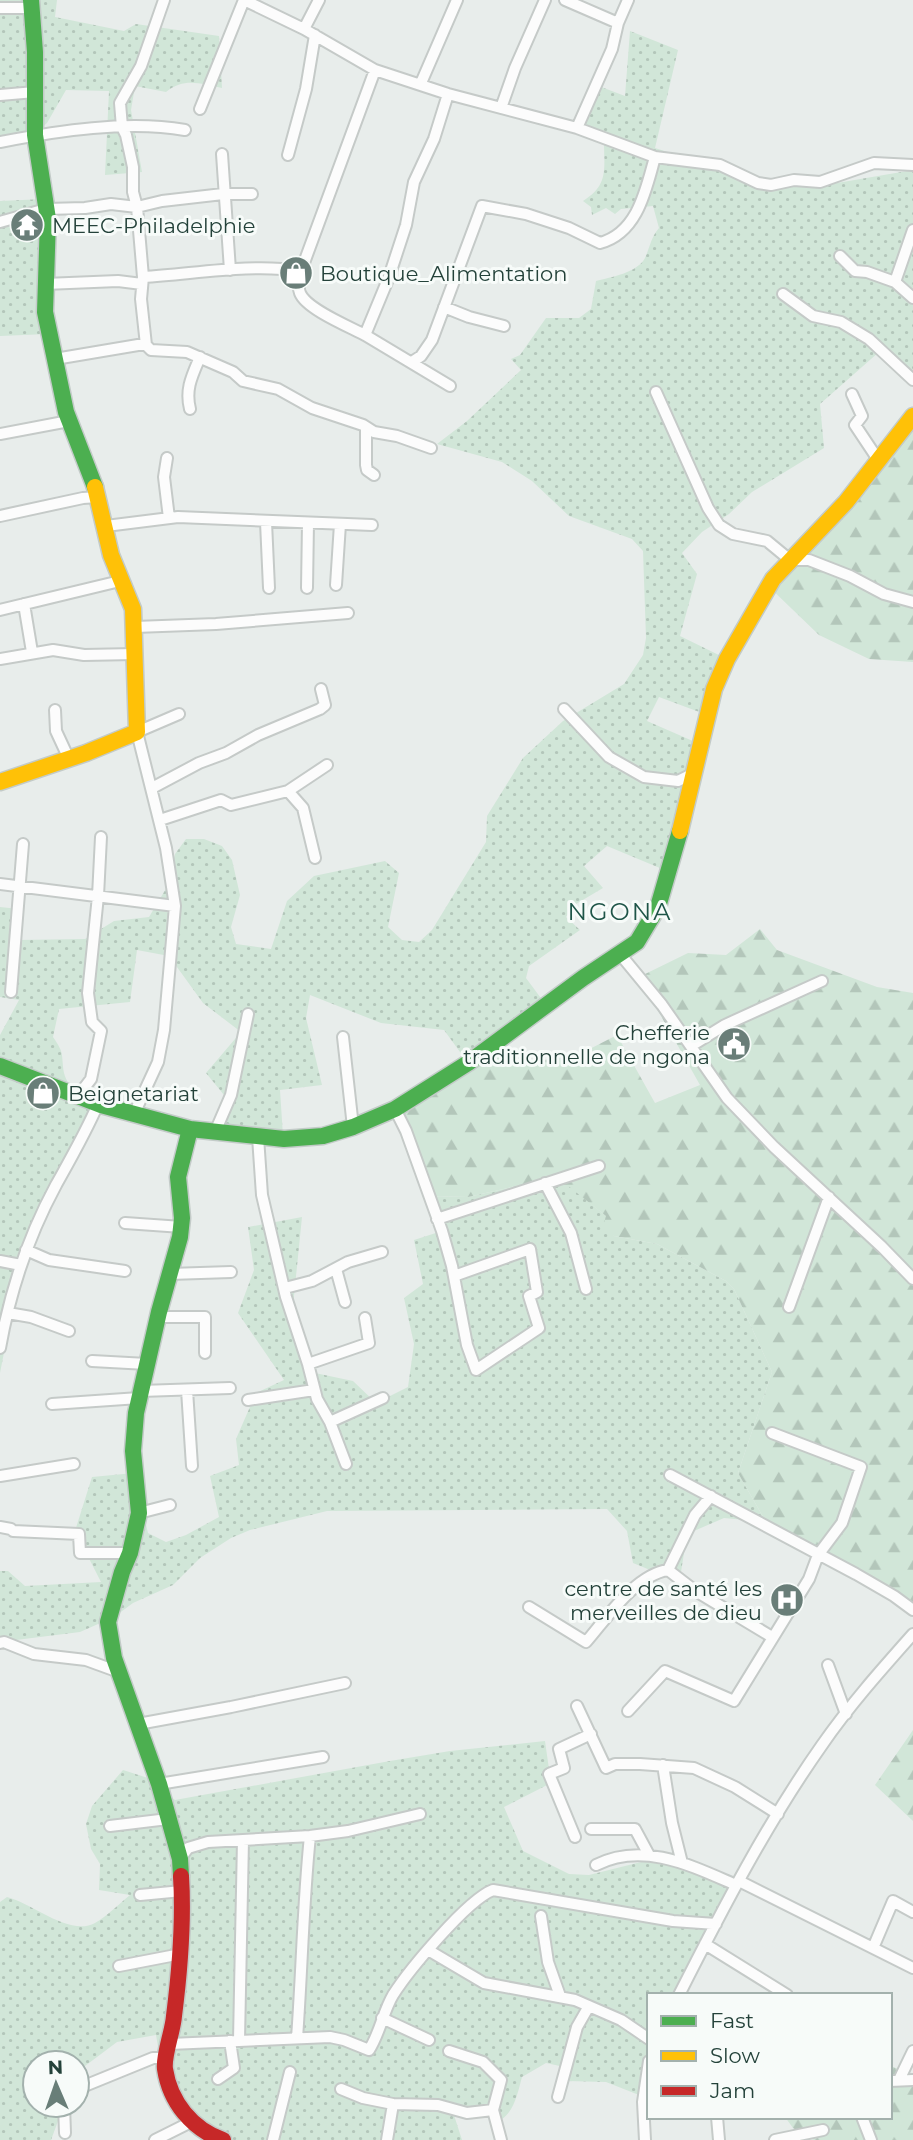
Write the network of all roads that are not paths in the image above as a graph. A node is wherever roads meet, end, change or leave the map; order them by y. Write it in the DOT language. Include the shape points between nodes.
graph roads {
  1 [pos="164,0"];
  2 [pos="244,0"];
  3 [pos="319,0"];
  4 [pos="457,0"];
  5 [pos="545,0"];
  6 [pos="565,0"];
  7 [pos="628,0"];
  8 [pos="31,4"];
  9 [pos="0,8"];
  10 [pos="618,23"];
  11 [pos="309,32"];
  12 [pos="375,70"];
  13 [pos="421,83"];
  14 [pos="35,92"];
  15 [pos="448,94"];
  16 [pos="0,95"];
  17 [pos="501,108"];
  18 [pos="200,109"];
  19 [pos="122,127"];
  20 [pos="577,128"];
  21 [pos="185,130"];
  22 [pos="35,135"];
  23 [pos="0,142"];
  24 [pos="222,154"];
  25 [pos="288,155"];
  26 [pos="654,157"];
  27 [pos="913,165"];
  28 [pos="223,194"];
  29 [pos="252,194"];
  30 [pos="137,207"];
  31 [pos="46,209"];
  32 [pos="0,222"];
  33 [pos="913,230"];
  34 [pos="840,256"];
  35 [pos="230,270"];
  36 [pos="301,271"];
  37 [pos="143,280"];
  38 [pos="895,282"];
  39 [pos="45,284"];
  40 [pos="783,294"];
  41 [pos="913,298"];
  42 [pos="444,307"];
  43 [pos="504,326"];
  44 [pos="365,335"];
  45 [pos="146,345"];
  46 [pos="200,358"];
  47 [pos="55,359"];
  48 [pos="412,362"];
  49 [pos="913,380"];
  50 [pos="450,386"];
  51 [pos="656,392"];
  52 [pos="852,394"];
  53 [pos="190,409"];
  54 [pos="913,416"];
  55 [pos="69,421"];
  56 [pos="366,427"];
  57 [pos="0,434"];
  58 [pos="430,448"];
  59 [pos="167,458"];
  60 [pos="879,461"];
  61 [pos="374,475"];
  62 [pos="99,497"];
  63 [pos="0,516"];
  64 [pos="169,518"];
  65 [pos="266,522"];
  66 [pos="308,523"];
  67 [pos="340,524"];
  68 [pos="372,525"];
  69 [pos="106,526"];
  70 [pos="790,560"];
  71 [pos="120,581"];
  72 [pos="336,584"];
  73 [pos="269,588"];
  74 [pos="307,588"];
  75 [pos="913,602"];
  76 [pos="24,604"];
  77 [pos="0,610"];
  78 [pos="348,613"];
  79 [pos="135,627"];
  80 [pos="32,652"];
  81 [pos="135,654"];
  82 [pos="0,659"];
  83 [pos="321,689"];
  84 [pos="564,709"];
  85 [pos="55,710"];
  86 [pos="179,714"];
  87 [pos="137,732"];
  88 [pos="69,759"];
  89 [pos="327,765"];
  90 [pos="694,773"];
  91 [pos="0,782"];
  92 [pos="152,788"];
  93 [pos="288,791"];
  94 [pos="160,820"];
  95 [pos="102,837"];
  96 [pos="23,844"];
  97 [pos="315,858"];
  98 [pos="0,884"];
  99 [pos="19,886"];
  100 [pos="98,896"];
  101 [pos="175,906"];
  102 [pos="620,954"];
  103 [pos="822,982"];
  104 [pos="11,992"];
  105 [pos="248,1014"];
  106 [pos="343,1037"];
  107 [pos="691,1046"];
  108 [pos="0,1066"];
  109 [pos="78,1096"];
  110 [pos="99,1104"];
  111 [pos="395,1109"];
  112 [pos="134,1114"];
  113 [pos="353,1127"];
  114 [pos="190,1129"];
  115 [pos="215,1132"];
  116 [pos="258,1137"];
  117 [pos="598,1166"];
  118 [pos="545,1183"];
  119 [pos="829,1196"];
  120 [pos="438,1219"];
  121 [pos="125,1223"];
  122 [pos="181,1227"];
  123 [pos="26,1250"];
  124 [pos="382,1252"];
  125 [pos="0,1261"];
  126 [pos="21,1265"];
  127 [pos="336,1269"];
  128 [pos="125,1270"];
  129 [pos="231,1272"];
  130 [pos="170,1275"];
  131 [pos="454,1276"];
  132 [pos="913,1279"];
  133 [pos="285,1288"];
  134 [pos="586,1289"];
  135 [pos="345,1302"];
  136 [pos="789,1307"];
  137 [pos="8,1314"];
  138 [pos="157,1317"];
  139 [pos="365,1318"];
  140 [pos="69,1331"];
  141 [pos="0,1348"];
  142 [pos="205,1353"];
  143 [pos="92,1361"];
  144 [pos="147,1364"];
  145 [pos="309,1364"];
  146 [pos="230,1388"];
  147 [pos="187,1390"];
  148 [pos="314,1390"];
  149 [pos="140,1394"];
  150 [pos="383,1398"];
  151 [pos="248,1400"];
  152 [pos="51,1404"];
  153 [pos="330,1422"];
  154 [pos="772,1433"];
  155 [pos="74,1464"];
  156 [pos="346,1464"];
  157 [pos="192,1466"];
  158 [pos="670,1475"];
  159 [pos="0,1476"];
  160 [pos="711,1496"];
  161 [pos="170,1505"];
  162 [pos="139,1513"];
  163 [pos="0,1527"];
  164 [pos="130,1553"];
  165 [pos="818,1555"];
  166 [pos="667,1570"];
  167 [pos="529,1607"];
  168 [pos="913,1610"];
  169 [pos="913,1634"];
  170 [pos="772,1637"];
  171 [pos="0,1643"];
  172 [pos="828,1665"];
  173 [pos="119,1672"];
  174 [pos="345,1683"];
  175 [pos="577,1706"];
  176 [pos="628,1711"];
  177 [pos="846,1714"];
  178 [pos="138,1724"];
  179 [pos="591,1734"];
  180 [pos="323,1757"];
  181 [pos="663,1765"];
  182 [pos="159,1784"];
  183 [pos="420,1814"];
  184 [pos="778,1814"];
  185 [pos="169,1819"];
  186 [pos="110,1826"];
  187 [pos="592,1829"];
  188 [pos="310,1836"];
  189 [pos="575,1837"];
  190 [pos="243,1840"];
  191 [pos="649,1855"];
  192 [pos="180,1858"];
  193 [pos="682,1863"];
  194 [pos="596,1866"];
  195 [pos="737,1883"];
  196 [pos="183,1891"];
  197 [pos="140,1895"];
  198 [pos="913,1912"];
  199 [pos="541,1916"];
  200 [pos="716,1924"];
  201 [pos="705,1944"];
  202 [pos="873,1948"];
  203 [pos="428,1950"];
  204 [pos="181,1954"];
  205 [pos="119,1966"];
  206 [pos="913,1968"];
  207 [pos="680,1993"];
  208 [pos="784,1993"];
  209 [pos="561,1996"];
  210 [pos="589,2006"];
  211 [pos="382,2018"];
  212 [pos="297,2038"];
  213 [pos="647,2038"];
  214 [pos="429,2040"];
  215 [pos="234,2041"];
  216 [pos="168,2051"];
  217 [pos="449,2051"];
  218 [pos="913,2051"];
  219 [pos="290,2072"];
  220 [pos="647,2075"];
  221 [pos="218,2079"];
  222 [pos="913,2080"];
  223 [pos="895,2081"];
  224 [pos="91,2084"];
  225 [pos="341,2089"];
  226 [pos="558,2097"];
  227 [pos="393,2104"];
  228 [pos="493,2110"];
  229 [pos="64,2119"];
  230 [pos="717,2119"];
  231 [pos="863,2119"];
  232 [pos="191,2122"];
  233 [pos="823,2130"];
  234 [pos="65,2133"];
  235 [pos="205,2137"];
  236 [pos="155,2140"];
  237 [pos="223,2140"];
  238 [pos="274,2140"];
  239 [pos="387,2140"];
  240 [pos="500,2140"];
  241 [pos="645,2140"];
  242 [pos="719,2140"];
  243 [pos="775,2140"];
  244 [pos="871,2140"];
  1 -- 19 [label="street" via="142,66 120,103"];
  2 -- 11 [label="street"];
  2 -- 18 [label="street"];
  3 -- 11 [label="street"];
  4 -- 13 [label="street"];
  5 -- 17 [label="street"];
  6 -- 10 [label="street"];
  7 -- 10 [label="street"];
  8 -- 9 [label="street"];
  8 -- 14 [label="street"];
  10 -- 20 [label="street" via="612,49"];
  11 -- 12 [label="street"];
  11 -- 25 [label="street" via="306,89"];
  12 -- 13 [label="street"];
  12 -- 36 [label="street"];
  13 -- 15 [label="street"];
  14 -- 16 [label="street"];
  14 -- 22 [label="street"];
  15 -- 17 [label="street"];
  15 -- 44 [label="street" via="414,182 389,277"];
  17 -- 20 [label="street"];
  19 -- 21 [label="street" via="157,125"];
  19 -- 22 [label="street"];
  19 -- 30 [label="street"];
  20 -- 26 [label="street"];
  22 -- 23 [label="street"];
  22 -- 31 [label="street"];
  24 -- 28 [label="street"];
  26 -- 27 [label="street" via="720,165 771,185 794,180 820,182 874,163"];
  26 -- 42 [label="street" via="646,193 633,219 608,241 600,243 526,214 482,206"];
  28 -- 29 [label="street"];
  28 -- 30 [label="street"];
  28 -- 35 [label="street"];
  30 -- 31 [label="street" via="111,204"];
  30 -- 37 [label="street"];
  31 -- 32 [label="street"];
  31 -- 39 [label="street"];
  33 -- 38 [label="street"];
  34 -- 38 [label="street" via="855,271"];
  35 -- 36 [label="street"];
  35 -- 37 [label="street"];
  36 -- 44 [label="street" via="299,288 305,300"];
  37 -- 39 [label="street"];
  37 -- 45 [label="street"];
  38 -- 41 [label="street"];
  39 -- 47 [label="street" via="45,312"];
  40 -- 49 [label="street" via="813,316 841,322 869,339"];
  42 -- 43 [label="street"];
  42 -- 48 [label="street" via="432,340"];
  44 -- 48 [label="street"];
  45 -- 46 [label="street" via="151,350 187,352"];
  45 -- 47 [label="street"];
  46 -- 53 [label="street" via="188,385"];
  46 -- 56 [label="street" via="243,381 278,389 312,408"];
  47 -- 55 [label="street"];
  48 -- 50 [label="street"];
  51 -- 70 [label="street" via="713,519 733,534 768,541"];
  52 -- 60 [label="street" via="862,416 855,425"];
  54 -- 60 [label="street"];
  55 -- 57 [label="street"];
  55 -- 62 [label="street"];
  56 -- 58 [label="street"];
  56 -- 61 [label="street" via="366,465"];
  59 -- 64 [label="street" via="163,477"];
  60 -- 70 [label="street"];
  62 -- 63 [label="street"];
  62 -- 69 [label="street"];
  64 -- 65 [label="street"];
  64 -- 69 [label="street"];
  65 -- 66 [label="street"];
  65 -- 73 [label="street"];
  66 -- 67 [label="street"];
  66 -- 74 [label="street"];
  67 -- 68 [label="street"];
  67 -- 72 [label="street"];
  69 -- 71 [label="street"];
  70 -- 75 [label="street" via="809,560"];
  70 -- 90 [label="street" via="773,579 713,689"];
  71 -- 76 [label="street"];
  71 -- 79 [label="street" via="133,609"];
  76 -- 77 [label="street"];
  76 -- 80 [label="street"];
  78 -- 79 [label="street"];
  79 -- 81 [label="street"];
  80 -- 81 [label="street"];
  80 -- 82 [label="street"];
  81 -- 87 [label="street"];
  83 -- 92 [label="street" via="325,705 320,709"];
  84 -- 90 [label="street" via="609,757 644,777 678,781"];
  85 -- 88 [label="street" via="56,731"];
  86 -- 87 [label="street"];
  87 -- 88 [label="street"];
  87 -- 92 [label="street"];
  88 -- 91 [label="street"];
  89 -- 93 [label="street"];
  90 -- 102 [label="street" via="658,907 636,942"];
  92 -- 94 [label="street"];
  93 -- 94 [label="street" via="231,805 222,800"];
  93 -- 97 [label="street" via="303,808"];
  94 -- 101 [label="street"];
  95 -- 100 [label="street"];
  96 -- 99 [label="street"];
  98 -- 99 [label="street"];
  99 -- 100 [label="street"];
  99 -- 104 [label="street"];
  100 -- 101 [label="street"];
  100 -- 109 [label="street" via="88,993 92,1022 100,1031 91,1079"];
  101 -- 112 [label="street" via="158,1062"];
  102 -- 107 [label="street"];
  102 -- 111 [label="street" via="468,1063"];
  103 -- 107 [label="street" via="725,1025"];
  105 -- 115 [label="street" via="231,1095"];
  106 -- 113 [label="street"];
  107 -- 119 [label="street" via="727,1098"];
  108 -- 109 [label="street"];
  109 -- 110 [label="street"];
  110 -- 112 [label="street"];
  110 -- 123 [label="street"];
  111 -- 113 [label="street"];
  111 -- 120 [label="street"];
  112 -- 114 [label="street"];
  113 -- 116 [label="street" via="304,1139"];
  114 -- 115 [label="street"];
  114 -- 122 [label="street" via="178,1177"];
  115 -- 116 [label="street"];
  116 -- 133 [label="street" via="262,1195"];
  117 -- 118 [label="street"];
  118 -- 120 [label="street"];
  118 -- 134 [label="street" via="571,1233"];
  119 -- 132 [label="street"];
  119 -- 136 [label="street"];
  120 -- 131 [label="street"];
  121 -- 122 [label="street"];
  122 -- 130 [label="street"];
  123 -- 126 [label="street"];
  123 -- 128 [label="street" via="49,1260"];
  124 -- 127 [label="street"];
  125 -- 126 [label="street"];
  126 -- 137 [label="street"];
  127 -- 133 [label="street"];
  127 -- 135 [label="street"];
  129 -- 130 [label="street"];
  130 -- 138 [label="street"];
  131 -- 131 [label="street" via="476,1370 538,1328 529,1296 537,1292 530,1249"];
  133 -- 145 [label="street"];
  137 -- 140 [label="street"];
  137 -- 141 [label="street"];
  138 -- 142 [label="street" via="205,1317"];
  138 -- 144 [label="street"];
  139 -- 145 [label="street" via="369,1343"];
  143 -- 144 [label="street"];
  144 -- 149 [label="street"];
  145 -- 148 [label="street"];
  146 -- 147 [label="street"];
  147 -- 149 [label="street"];
  147 -- 157 [label="street"];
  148 -- 151 [label="street"];
  148 -- 153 [label="street"];
  149 -- 152 [label="street"];
  149 -- 162 [label="street" via="133,1433"];
  150 -- 153 [label="street"];
  153 -- 156 [label="street"];
  154 -- 165 [label="street" via="861,1468 842,1524"];
  155 -- 159 [label="street"];
  158 -- 160 [label="street"];
  160 -- 165 [label="street"];
  160 -- 166 [label="street" via="695,1515"];
  161 -- 162 [label="street"];
  162 -- 164 [label="street"];
  163 -- 164 [label="street" via="79,1534 80,1553"];
  164 -- 173 [label="street" via="108,1622"];
  165 -- 168 [label="street"];
  165 -- 170 [label="street"];
  166 -- 167 [label="street" via="639,1582 586,1642"];
  166 -- 170 [label="street"];
  169 -- 177 [label="street"];
  170 -- 176 [label="street" via="734,1701 665,1671"];
  171 -- 173 [label="street" via="34,1654 86,1660"];
  172 -- 177 [label="street"];
  173 -- 178 [label="street"];
  174 -- 178 [label="street"];
  175 -- 179 [label="street"];
  177 -- 184 [label="street"];
  178 -- 182 [label="street"];
  179 -- 181 [label="street" via="606,1768"];
  179 -- 189 [label="street" via="559,1749 564,1768 549,1774"];
  180 -- 182 [label="street"];
  181 -- 184 [label="street" via="705,1772"];
  181 -- 193 [label="street"];
  182 -- 185 [label="street"];
  183 -- 188 [label="street"];
  184 -- 195 [label="street"];
  185 -- 186 [label="street"];
  185 -- 192 [label="street"];
  187 -- 191 [label="street" via="635,1829"];
  188 -- 190 [label="street"];
  188 -- 212 [label="street"];
  190 -- 192 [label="street" via="208,1842 188,1848"];
  190 -- 215 [label="street"];
  191 -- 193 [label="street"];
  191 -- 194 [label="street" via="608,1859"];
  192 -- 196 [label="street"];
  193 -- 195 [label="street"];
  195 -- 200 [label="street"];
  195 -- 202 [label="street"];
  196 -- 197 [label="street"];
  196 -- 204 [label="street"];
  198 -- 202 [label="street" via="893,1901"];
  199 -- 209 [label="street" via="548,1962"];
  200 -- 201 [label="street"];
  200 -- 203 [label="street" via="674,1922 493,1890 479,1898"];
  201 -- 207 [label="street"];
  201 -- 208 [label="street"];
  202 -- 206 [label="street"];
  203 -- 209 [label="street" via="484,1983"];
  203 -- 211 [label="street" via="394,1994"];
  204 -- 205 [label="street"];
  204 -- 216 [label="street"];
  209 -- 210 [label="street"];
  210 -- 213 [label="street"];
  210 -- 226 [label="street" via="577,2027"];
  211 -- 212 [label="street" via="369,2050 330,2037"];
  211 -- 214 [label="street"];
  212 -- 215 [label="street"];
  215 -- 216 [label="street"];
  215 -- 221 [label="street" via="234,2068"];
  216 -- 224 [label="street"];
  216 -- 232 [label="street" via="165,2070 173,2097"];
  217 -- 228 [label="street" via="483,2062 500,2080"];
  218 -- 223 [label="street"];
  219 -- 238 [label="street"];
  220 -- 241 [label="street"];
  222 -- 223 [label="street"];
  225 -- 227 [label="street"];
  227 -- 228 [label="street" via="438,2105 467,2113"];
  227 -- 239 [label="street"];
  228 -- 240 [label="street"];
  229 -- 234 [label="street"];
  230 -- 242 [label="street"];
  231 -- 244 [label="street"];
  232 -- 235 [label="street"];
  232 -- 236 [label="street"];
  233 -- 243 [label="street"];
  235 -- 237 [label="street"];
}
